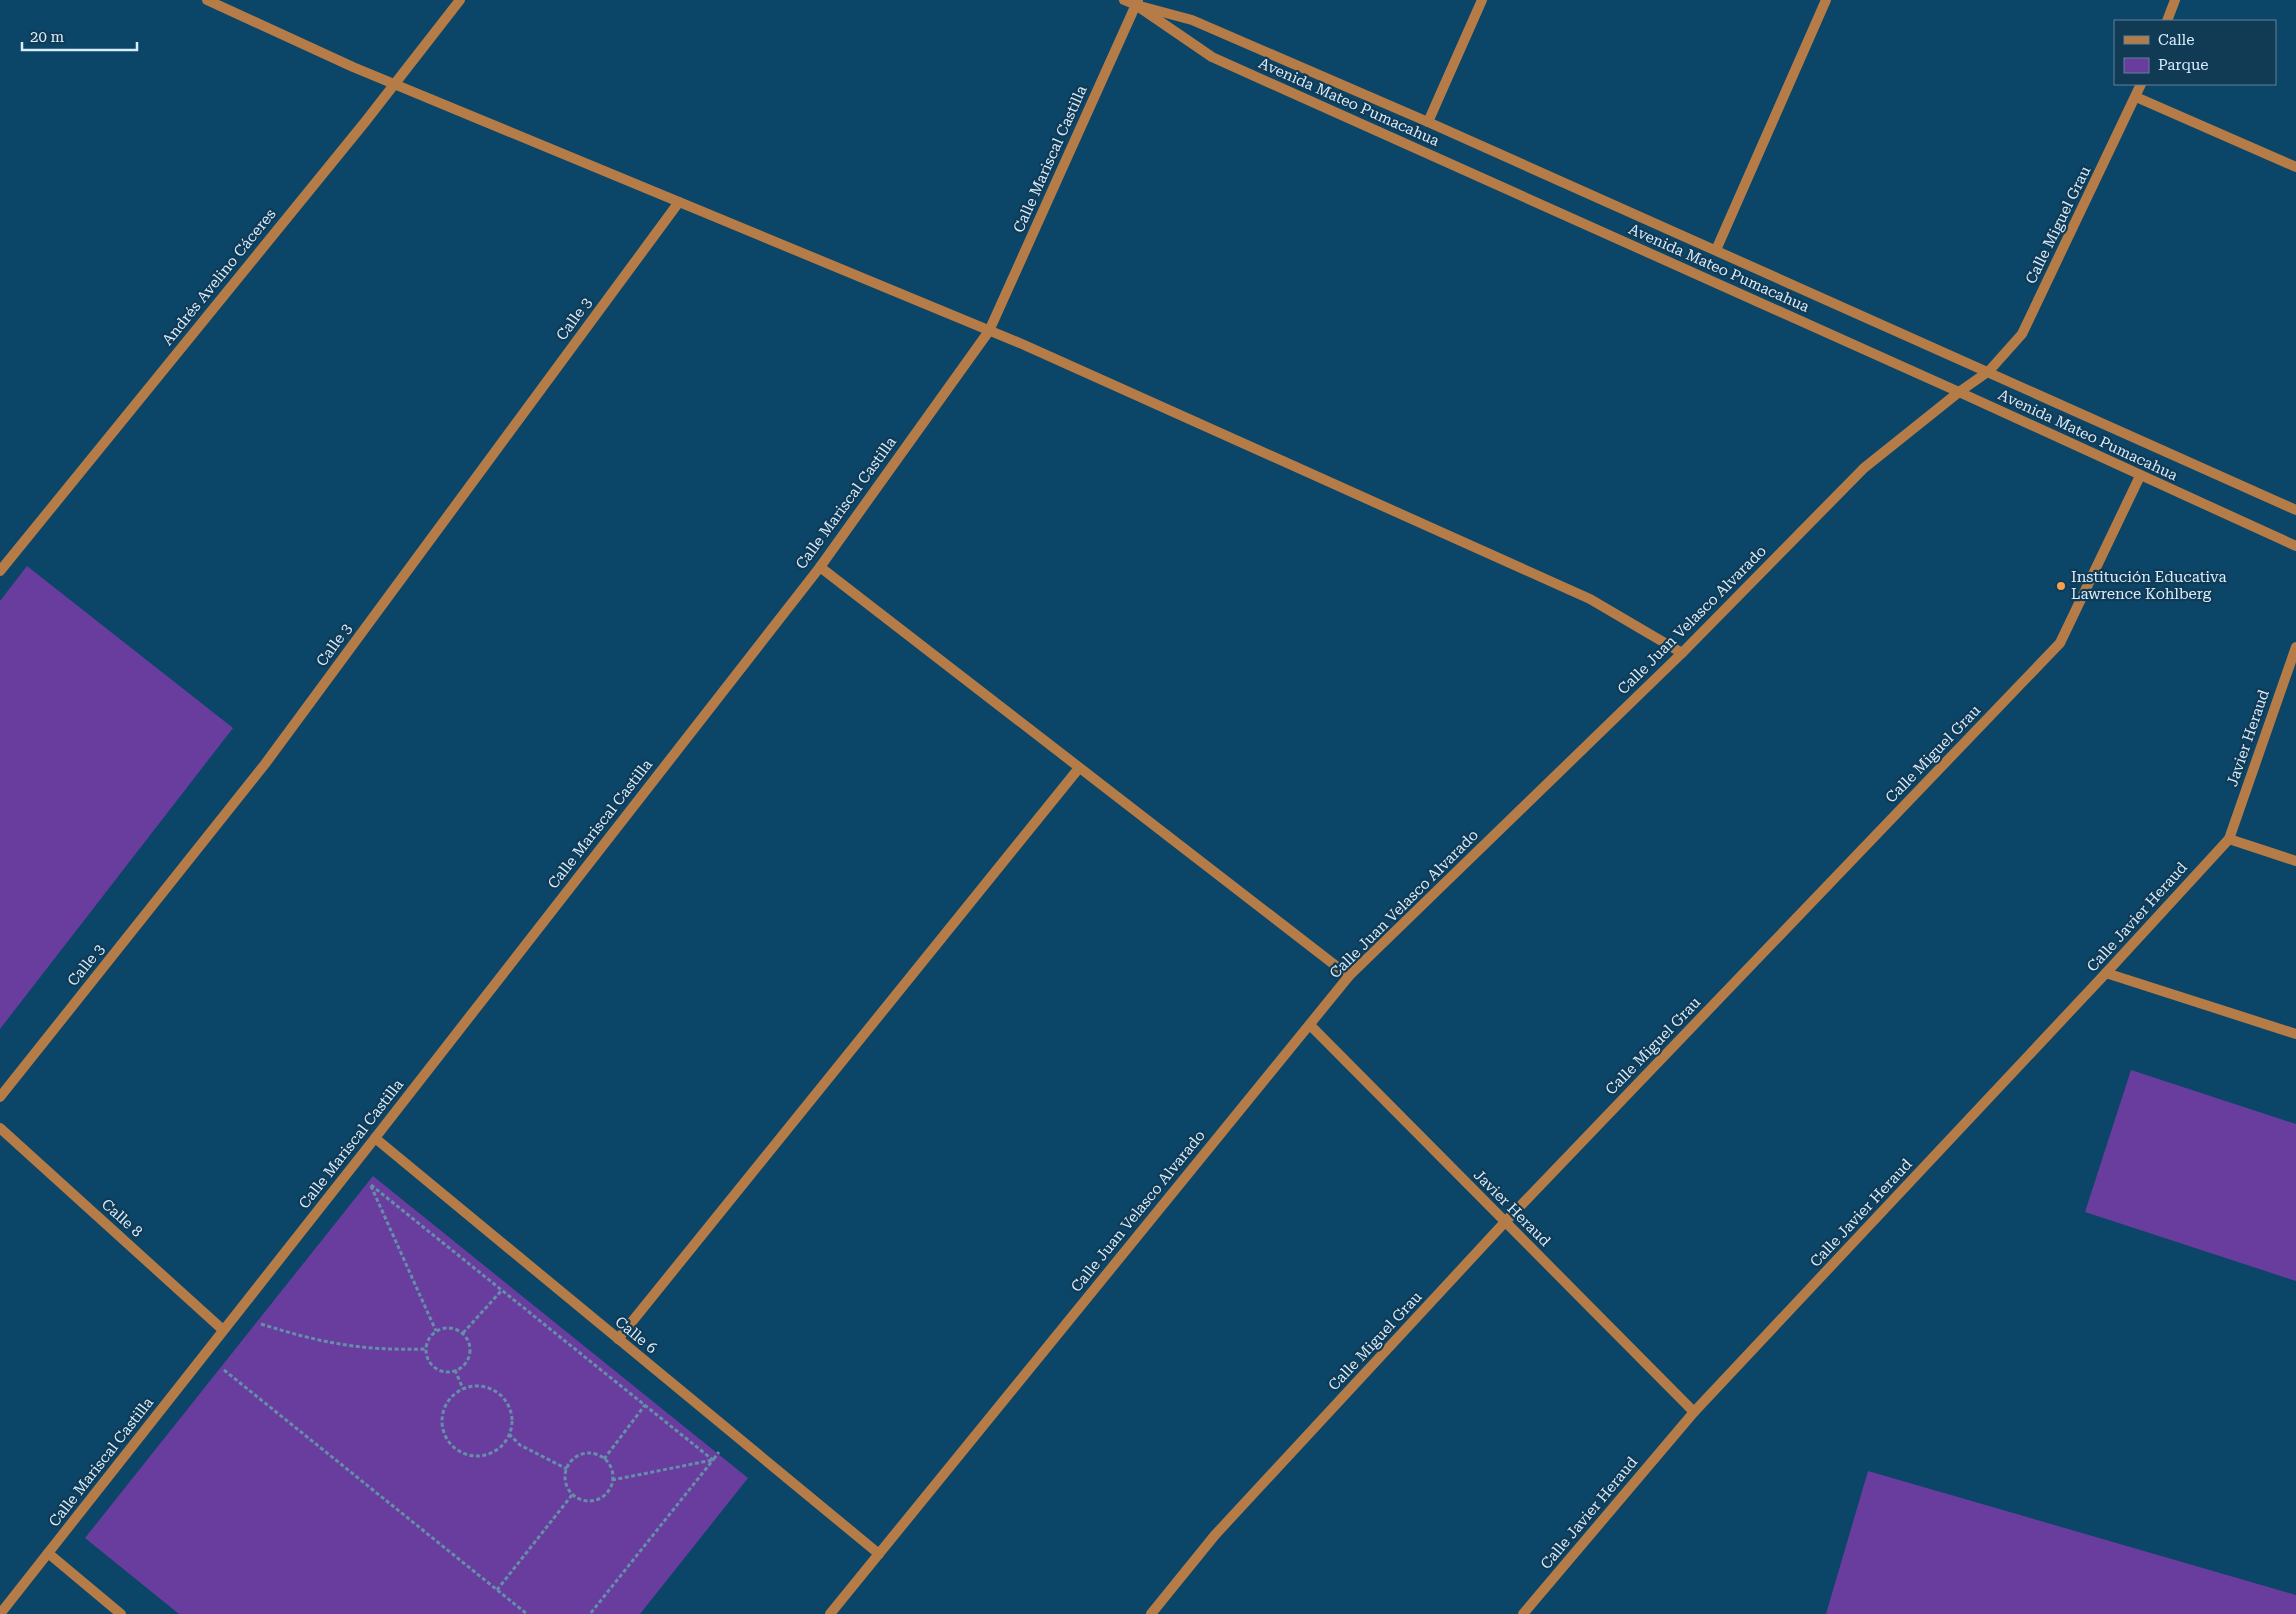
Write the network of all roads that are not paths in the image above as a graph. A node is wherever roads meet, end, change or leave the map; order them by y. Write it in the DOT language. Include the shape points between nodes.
graph roads {
  1 [pos="208,0"];
  2 [pos="460,0"];
  3 [pos="1124,0"];
  4 [pos="1482,0"];
  5 [pos="1826,0"];
  6 [pos="2176,0"];
  7 [pos="1137,3"];
  8 [pos="2167,20"];
  9 [pos="394,84"];
  10 [pos="2142,85"];
  11 [pos="2136,97"];
  12 [pos="1428,122"];
  13 [pos="2296,167"];
  14 [pos="679,202"];
  15 [pos="1716,250"];
  16 [pos="989,331"];
  17 [pos="1989,371"];
  18 [pos="1959,392"];
  19 [pos="2140,476"];
  20 [pos="2296,510"];
  21 [pos="2296,546"];
  22 [pos="820,567"];
  23 [pos="0,571"];
  24 [pos="2296,647"];
  25 [pos="1682,653"];
  26 [pos="1079,768"];
  27 [pos="2229,839"];
  28 [pos="2296,861"];
  29 [pos="2106,973"];
  30 [pos="1349,976"];
  31 [pos="1310,1025"];
  32 [pos="2296,1034"];
  33 [pos="0,1096"];
  34 [pos="0,1128"];
  35 [pos="375,1138"];
  36 [pos="1505,1222"];
  37 [pos="223,1330"];
  38 [pos="618,1339"];
  39 [pos="1694,1412"];
  40 [pos="48,1553"];
  41 [pos="879,1554"];
  42 [pos="0,1614"];
  43 [pos="121,1614"];
  44 [pos="830,1614"];
  45 [pos="1151,1614"];
  46 [pos="1523,1614"];
  1 -- 9 [label="street"];
  2 -- 9 [label="street, Andrés Avelino Cáceres"];
  3 -- 7 [label="street, Avenida Mateo Pumacahua"];
  4 -- 12 [label="street"];
  5 -- 15 [label="street"];
  6 -- 8 [label="street"];
  7 -- 12 [label="street, Avenida Mateo Pumacahua" via="1192,20"];
  7 -- 16 [label="street, Calle Mariscal Castilla"];
  7 -- 18 [label="street, Avenida Mateo Pumacahua" via="1212,57"];
  9 -- 14 [label="street"];
  9 -- 23 [label="street, Andrés Avelino Cáceres"];
  10 -- 11 [label="street, Calle Miguel Grau"];
  11 -- 13 [label="street"];
  11 -- 17 [label="street, Calle Miguel Grau" via="2022,334"];
  12 -- 15 [label="street, Avenida Mateo Pumacahua"];
  14 -- 16 [label="street"];
  14 -- 33 [label="street, Calle 3" via="265,764"];
  15 -- 17 [label="street, Avenida Mateo Pumacahua"];
  16 -- 22 [label="street, Calle Mariscal Castilla"];
  16 -- 25 [label="street" via="1590,599"];
  17 -- 18 [label="street, Calle Juan Velasco Alvarado"];
  17 -- 20 [label="street, Avenida Mateo Pumacahua"];
  18 -- 19 [label="street, Avenida Mateo Pumacahua"];
  18 -- 25 [label="street, Calle Juan Velasco Alvarado" via="1864,468"];
  19 -- 21 [label="street, Avenida Mateo Pumacahua"];
  19 -- 36 [label="street, Calle Miguel Grau" via="2060,643"];
  22 -- 26 [label="street"];
  22 -- 35 [label="street, Calle Mariscal Castilla"];
  24 -- 27 [label="street, Javier Heraud"];
  25 -- 30 [label="street, Calle Juan Velasco Alvarado"];
  26 -- 30 [label="street"];
  26 -- 38 [label="street"];
  27 -- 28 [label="street"];
  27 -- 29 [label="street, Calle Javier Heraud"];
  29 -- 32 [label="street"];
  29 -- 39 [label="street, Calle Javier Heraud"];
  30 -- 31 [label="street, Calle Juan Velasco Alvarado"];
  31 -- 36 [label="street, Javier Heraud"];
  31 -- 41 [label="street, Calle Juan Velasco Alvarado"];
  34 -- 37 [label="street, Calle 8"];
  35 -- 37 [label="street, Calle Mariscal Castilla"];
  35 -- 38 [label="street, Calle 6"];
  36 -- 39 [label="street, Javier Heraud"];
  36 -- 45 [label="street, Calle Miguel Grau" via="1216,1535"];
  37 -- 40 [label="street, Calle Mariscal Castilla"];
  38 -- 41 [label="street, Calle 6"];
  39 -- 46 [label="street, Calle Javier Heraud"];
  40 -- 42 [label="street, Calle Mariscal Castilla"];
  40 -- 43 [label="street"];
  41 -- 44 [label="street, Calle Juan Velasco Alvarado"];
}
